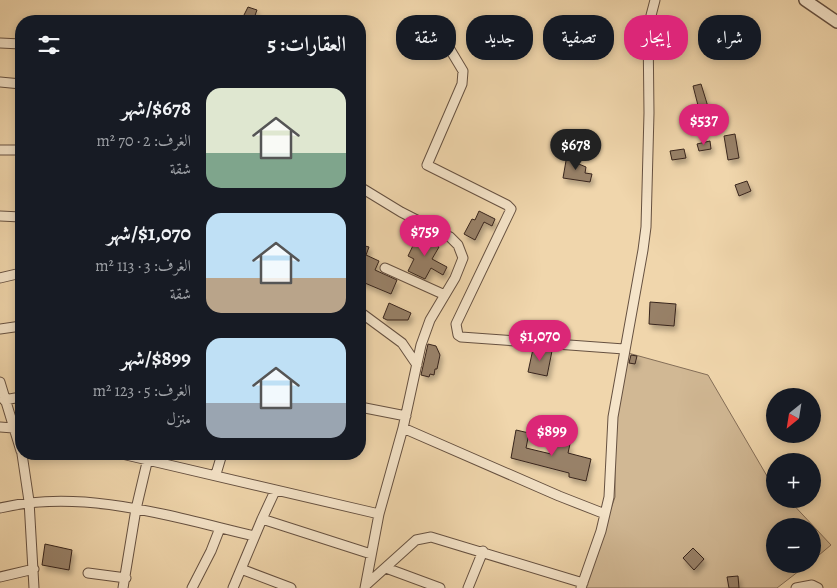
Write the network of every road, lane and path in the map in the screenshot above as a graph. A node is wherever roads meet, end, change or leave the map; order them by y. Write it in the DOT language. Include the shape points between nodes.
graph roads {
  1 [pos="655,0"];
  2 [pos="805,0"];
  3 [pos="837,22"];
  4 [pos="0,43"];
  5 [pos="15,44"];
  6 [pos="456,59"];
  7 [pos="0,82"];
  8 [pos="15,83"];
  9 [pos="0,150"];
  10 [pos="15,150"];
  11 [pos="366,191"];
  12 [pos="0,216"];
  13 [pos="15,217"];
  14 [pos="384,268"];
  15 [pos="15,274"];
  16 [pos="0,278"];
  17 [pos="445,295"];
  18 [pos="366,316"];
  19 [pos="15,327"];
  20 [pos="0,329"];
  21 [pos="624,349"];
  22 [pos="417,366"];
  23 [pos="0,382"];
  24 [pos="15,398"];
  25 [pos="4,400"];
  26 [pos="366,408"];
  27 [pos="406,416"];
  28 [pos="0,427"];
  29 [pos="13,428"];
  30 [pos="403,428"];
  31 [pos="15,433"];
  32 [pos="23,460"];
  33 [pos="147,460"];
  34 [pos="163,460"];
  35 [pos="220,460"];
  36 [pos="216,474"];
  37 [pos="275,491"];
  38 [pos="29,501"];
  39 [pos="0,508"];
  40 [pos="136,509"];
  41 [pos="379,514"];
  42 [pos="605,514"];
  43 [pos="262,518"];
  44 [pos="220,528"];
  45 [pos="254,536"];
  46 [pos="483,551"];
  47 [pos="371,554"];
  48 [pos="386,568"];
  49 [pos="241,569"];
  50 [pos="34,570"];
  51 [pos="88,573"];
  52 [pos="0,577"];
  53 [pos="126,578"];
  54 [pos="582,585"];
  55 [pos="365,586"];
  56 [pos="34,588"];
  57 [pos="123,588"];
  58 [pos="192,588"];
  59 [pos="233,588"];
  60 [pos="291,588"];
  61 [pos="440,588"];
  62 [pos="468,588"];
  63 [pos="796,588"];
  64 [pos="818,588"];
  1 -- 21 [label="street" via="648,27 646,228"];
  2 -- 3 [label="street"];
  4 -- 5 [label="street"];
  6 -- 21 [label="street" via="463,71 462,84 427,165 511,209 456,324 458,335"];
  7 -- 8 [label="street"];
  9 -- 10 [label="street"];
  11 -- 17 [label="street" via="450,237 458,245 463,258"];
  12 -- 13 [label="street"];
  14 -- 17 [label="street"];
  15 -- 16 [label="street"];
  17 -- 22 [label="street" via="425,332"];
  18 -- 22 [label="street" via="402,343"];
  19 -- 20 [label="street"];
  21 -- 42 [label="street" via="613,417 611,487"];
  22 -- 27 [label="street"];
  23 -- 25 [label="street"];
  24 -- 25 [label="street"];
  25 -- 29 [label="street"];
  26 -- 27 [label="street"];
  27 -- 30 [label="street"];
  28 -- 29 [label="street"];
  29 -- 31 [label="street"];
  30 -- 41 [label="street"];
  30 -- 42 [label="street"];
  32 -- 38 [label="street"];
  33 -- 40 [label="street"];
  34 -- 36 [label="street"];
  35 -- 36 [label="street"];
  36 -- 37 [label="street"];
  37 -- 41 [label="street"];
  37 -- 43 [label="street"];
  38 -- 39 [label="street"];
  38 -- 40 [label="street"];
  38 -- 50 [label="street"];
  40 -- 44 [label="street"];
  40 -- 53 [label="street"];
  41 -- 47 [label="street"];
  42 -- 54 [label="street"];
  43 -- 45 [label="street"];
  43 -- 47 [label="street"];
  44 -- 45 [label="street"];
  44 -- 58 [label="street"];
  45 -- 49 [label="street"];
  46 -- 48 [label="street" via="423,538 411,544"];
  46 -- 54 [label="street"];
  46 -- 62 [label="street"];
  47 -- 55 [label="street"];
  48 -- 55 [label="street"];
  48 -- 61 [label="street"];
  49 -- 59 [label="street"];
  49 -- 60 [label="street"];
  50 -- 52 [label="street"];
  50 -- 56 [label="street"];
  51 -- 53 [label="street"];
  53 -- 57 [label="street"];
  63 -- 64 [label="street"];
}
